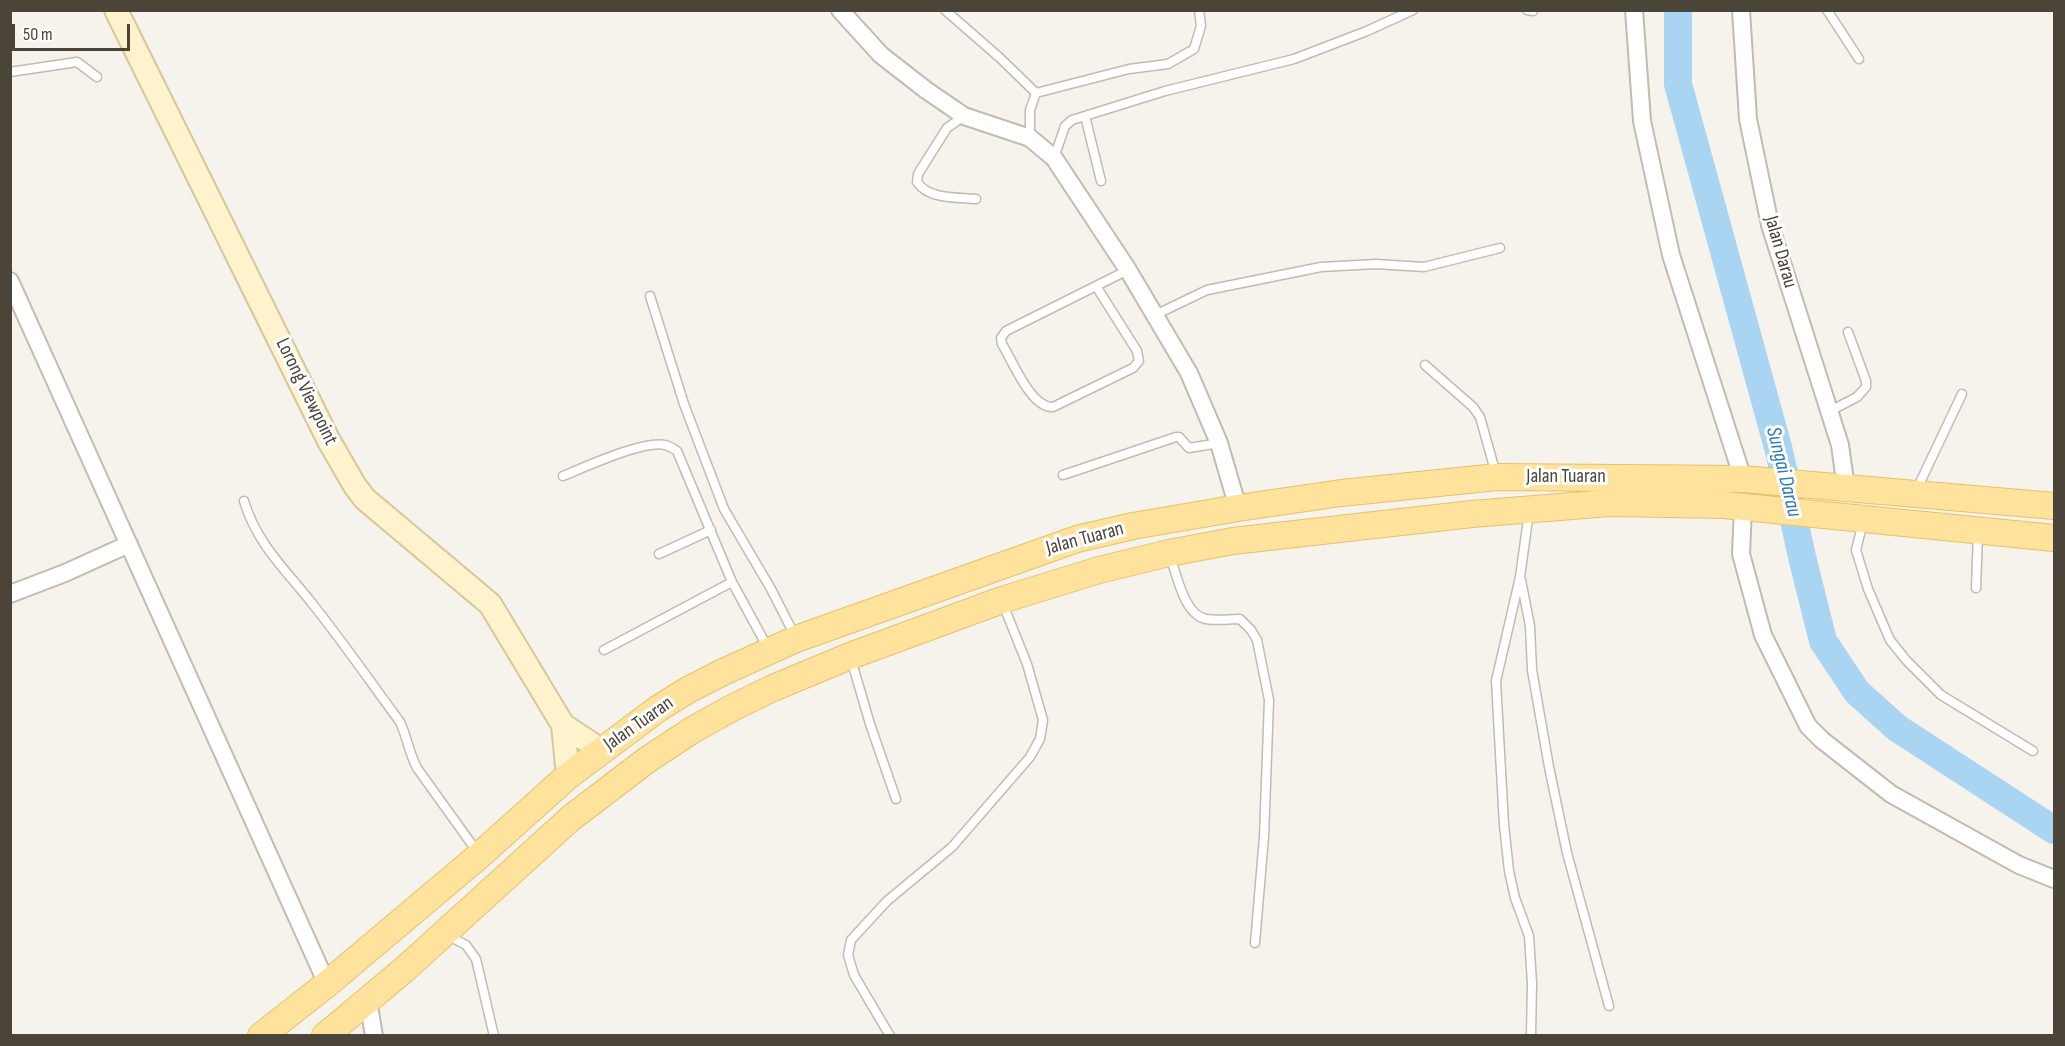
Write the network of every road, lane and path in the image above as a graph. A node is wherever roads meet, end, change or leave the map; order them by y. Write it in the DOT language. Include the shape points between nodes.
graph roads {
  1 [pos="116,10"];
  2 [pos="840,10"];
  3 [pos="945,10"];
  4 [pos="1199,10"];
  5 [pos="1413,10"];
  6 [pos="1527,10"];
  7 [pos="1634,10"];
  8 [pos="1741,10"];
  9 [pos="1827,10"];
  10 [pos="1533,11"];
  11 [pos="1859,59"];
  12 [pos="10,72"];
  13 [pos="97,77"];
  14 [pos="1036,93"];
  15 [pos="964,116"];
  16 [pos="1085,116"];
  17 [pos="1029,138"];
  18 [pos="1054,158"];
  19 [pos="1101,181"];
  20 [pos="976,199"];
  21 [pos="1500,248"];
  22 [pos="1128,270"];
  23 [pos="10,281"];
  24 [pos="1096,286"];
  25 [pos="650,296"];
  26 [pos="1155,315"];
  27 [pos="1848,332"];
  28 [pos="1425,365"];
  29 [pos="1962,394"];
  30 [pos="1830,411"];
  31 [pos="1219,443"];
  32 [pos="1063,475"];
  33 [pos="562,476"];
  34 [pos="1497,477"];
  35 [pos="1754,480"];
  36 [pos="1844,488"];
  37 [pos="1914,494"];
  38 [pos="244,501"];
  39 [pos="2055,506"];
  40 [pos="1238,508"];
  41 [pos="1753,508"];
  42 [pos="1529,509"];
  43 [pos="1476,514"];
  44 [pos="1857,518"];
  45 [pos="1159,522"];
  46 [pos="711,530"];
  47 [pos="1978,531"];
  48 [pos="2055,538"];
  49 [pos="129,544"];
  50 [pos="1169,553"];
  51 [pos="659,554"];
  52 [pos="1520,577"];
  53 [pos="732,582"];
  54 [pos="1976,588"];
  55 [pos="10,594"];
  56 [pos="1002,600"];
  57 [pos="796,639"];
  58 [pos="604,650"];
  59 [pos="769,650"];
  60 [pos="850,656"];
  61 [pos="563,725"];
  62 [pos="601,750"];
  63 [pos="2033,751"];
  64 [pos="568,776"];
  65 [pos="896,799"];
  66 [pos="480,855"];
  67 [pos="2055,879"];
  68 [pos="444,933"];
  69 [pos="1256,943"];
  70 [pos="327,984"];
  71 [pos="368,1000"];
  72 [pos="1609,1006"];
  73 [pos="332,1033"];
  74 [pos="261,1035"];
  75 [pos="374,1035"];
  76 [pos="494,1035"];
  77 [pos="890,1035"];
  78 [pos="1531,1035"];
  1 -- 61 [label="street, Lorong Viewpoint" via="329,441 355,486 377,510 490,604"];
  2 -- 15 [label="street" via="881,55"];
  3 -- 14 [label="lane"];
  4 -- 14 [label="lane" via="1201,26 1194,49 1168,64 1129,69"];
  5 -- 16 [label="lane" via="1294,59 1165,91"];
  6 -- 10 [label="lane"];
  7 -- 35 [label="street" via="1642,121 1671,255"];
  8 -- 30 [label="street, Jalan Darau" via="1748,119 1770,225"];
  9 -- 11 [label="lane"];
  12 -- 13 [label="lane" via="77,62"];
  14 -- 17 [label="lane" via="1030,110"];
  15 -- 17 [label="street"];
  15 -- 20 [label="lane" via="947,128 918,174 917,182 936,195"];
  16 -- 18 [label="lane" via="1065,126"];
  16 -- 19 [label="lane"];
  17 -- 18 [label="street"];
  18 -- 22 [label="street"];
  21 -- 26 [label="lane" via="1424,267 1321,267 1207,290"];
  22 -- 24 [label="lane"];
  22 -- 26 [label="street"];
  23 -- 49 [label="street"];
  24 -- 24 [label="lane" via="1006,331 1001,338 1034,398 1046,407 1123,373 1139,361 1137,351"];
  25 -- 57 [label="lane" via="684,404 724,509"];
  26 -- 31 [label="street" via="1189,373"];
  27 -- 30 [label="lane" via="1866,387 1857,397"];
  28 -- 34 [label="lane" via="1480,417"];
  29 -- 37 [label="lane"];
  30 -- 36 [label="street, Jalan Darau" via="1840,445"];
  31 -- 32 [label="lane" via="1189,448 1176,437"];
  31 -- 40 [label="street"];
  33 -- 46 [label="lane" via="621,453 654,444 666,445 677,451"];
  34 -- 35 [label="main road, Jalan Tuaran"];
  34 -- 40 [label="main road, Jalan Tuaran"];
  35 -- 36 [label="main road, Jalan Tuaran"];
  36 -- 37 [label="main road, Jalan Tuaran"];
  37 -- 39 [label="main road, Jalan Tuaran"];
  38 -- 66 [label="lane" via="250,522 278,565 315,606 400,722 417,768"];
  40 -- 45 [label="main road, Jalan Tuaran"];
  41 -- 42 [label="main road, Jalan Tuaran" via="1619,502"];
  41 -- 44 [label="main road, Jalan Tuaran"];
  41 -- 67 [label="street" via="1741,554 1763,635 1808,726 1891,794 2019,865"];
  42 -- 43 [label="main road, Jalan Tuaran"];
  42 -- 52 [label="lane"];
  43 -- 45 [label="main road" via="1477,504 1472,498 1460,496 1195,529"];
  43 -- 50 [label="main road, Jalan Tuaran" via="1233,541"];
  44 -- 47 [label="main road, Jalan Tuaran"];
  44 -- 63 [label="lane" via="1856,550 1890,640 1941,695"];
  45 -- 57 [label="main road, Jalan Tuaran" via="1056,545"];
  46 -- 51 [label="lane"];
  46 -- 53 [label="lane"];
  47 -- 48 [label="main road, Jalan Tuaran"];
  47 -- 54 [label="lane"];
  49 -- 55 [label="street"];
  49 -- 70 [label="street"];
  50 -- 56 [label="main road, Jalan Tuaran"];
  50 -- 69 [label="lane" via="1188,606 1205,619 1240,619 1257,640 1269,700"];
  52 -- 72 [label="lane" via="1549,768 1567,853"];
  52 -- 78 [label="lane" via="1496,681 1509,871 1529,936"];
  53 -- 58 [label="lane"];
  53 -- 59 [label="lane"];
  56 -- 60 [label="main road, Jalan Tuaran"];
  56 -- 77 [label="lane" via="1043,720 1040,739 1030,757 952,847 887,901 851,940 848,955 855,975"];
  57 -- 59 [label="main road, Jalan Tuaran"];
  59 -- 62 [label="main road, Jalan Tuaran" via="688,690"];
  60 -- 65 [label="lane"];
  60 -- 68 [label="main road, Jalan Tuaran" via="732,708 647,760 571,818"];
  61 -- 62 [label="street"];
  61 -- 64 [label="street"];
  62 -- 64 [label="main road, Jalan Tuaran"];
  64 -- 66 [label="main road, Jalan Tuaran"];
  66 -- 70 [label="main road, Jalan Tuaran"];
  68 -- 71 [label="main road, Jalan Tuaran"];
  68 -- 76 [label="lane" via="466,945 476,959"];
  70 -- 74 [label="main road, Jalan Tuaran"];
  71 -- 73 [label="main road, Jalan Tuaran"];
  71 -- 75 [label="street"];
}
